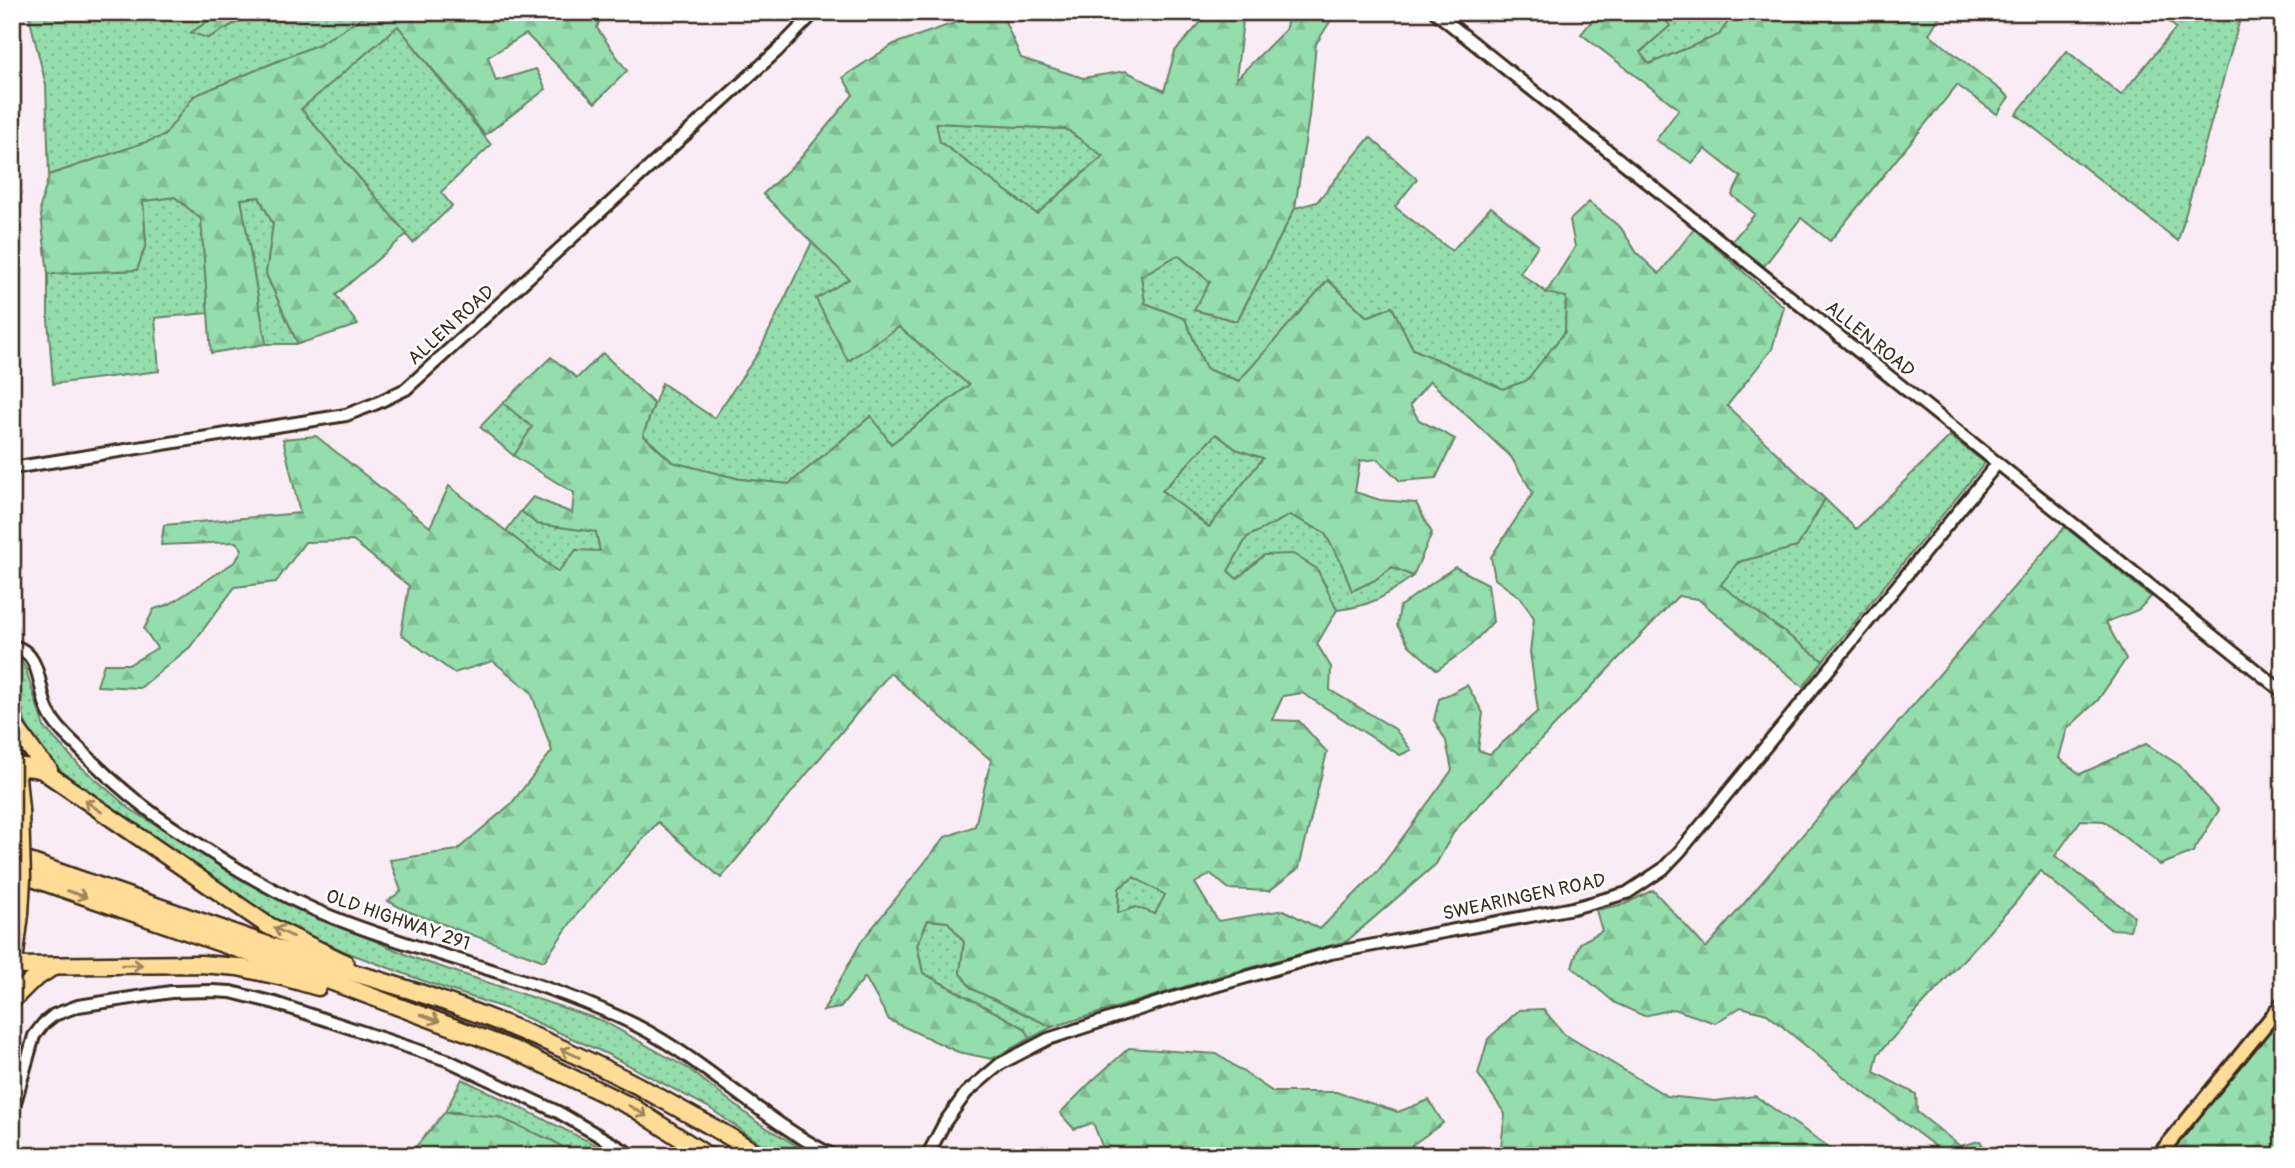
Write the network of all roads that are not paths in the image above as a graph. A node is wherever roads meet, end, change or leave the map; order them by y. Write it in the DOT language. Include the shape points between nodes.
graph roads {
  1 [pos="815,12"];
  2 [pos="1435,12"];
  3 [pos="1997,464"];
  4 [pos="12,468"];
  5 [pos="12,646"];
  6 [pos="2283,692"];
  7 [pos="12,722"];
  8 [pos="12,742"];
  9 [pos="14,765"];
  10 [pos="66,787"];
  11 [pos="12,856"];
  12 [pos="12,871"];
  13 [pos="54,966"];
  14 [pos="13,971"];
  15 [pos="365,975"];
  16 [pos="12,1000"];
  17 [pos="2283,1003"];
  18 [pos="395,1005"];
  19 [pos="12,1113"];
  20 [pos="634,1156"];
  21 [pos="708,1156"];
  22 [pos="758,1156"];
  23 [pos="834,1156"];
  24 [pos="927,1156"];
  25 [pos="2158,1156"];
  1 -- 4 [label="street, ALLEN ROAD" via="406,389 346,415"];
  2 -- 3 [label="street, ALLEN ROAD"];
  3 -- 6 [label="street, ALLEN ROAD"];
  3 -- 24 [label="street, SWEARINGEN ROAD" via="1681,850 1647,881 1627,893 1573,908 1331,953 1048,1039 1000,1063 966,1093"];
  5 -- 23 [label="street, OLD HIGHWAY 291" via="32,659 48,713 56,724 127,794 182,834 307,907 625,1019 685,1054 764,1115"];
  7 -- 10 [label="highway"];
  8 -- 9 [label="main road"];
  9 -- 10 [label="highway" via="33,766"];
  9 -- 14 [label="highway, bridge" via="22,879"];
  15 -- 10 [label="highway, one-way" via="267,925"];
  11 -- 15 [label="highway"];
  12 -- 18 [label="highway, one-way"];
  13 -- 14 [label="highway"];
  13 -- 16 [label="highway"];
  13 -- 18 [label="highway, one-way" via="238,967"];
  22 -- 15 [label="highway, one-way" via="635,1084 517,1027"];
  17 -- 25 [label="main road"];
  18 -- 21 [label="highway, one-way" via="574,1079 634,1108"];
  19 -- 20 [label="street" via="34,1036 54,1015 78,1006 171,992 231,992 447,1060 558,1112"];
}
